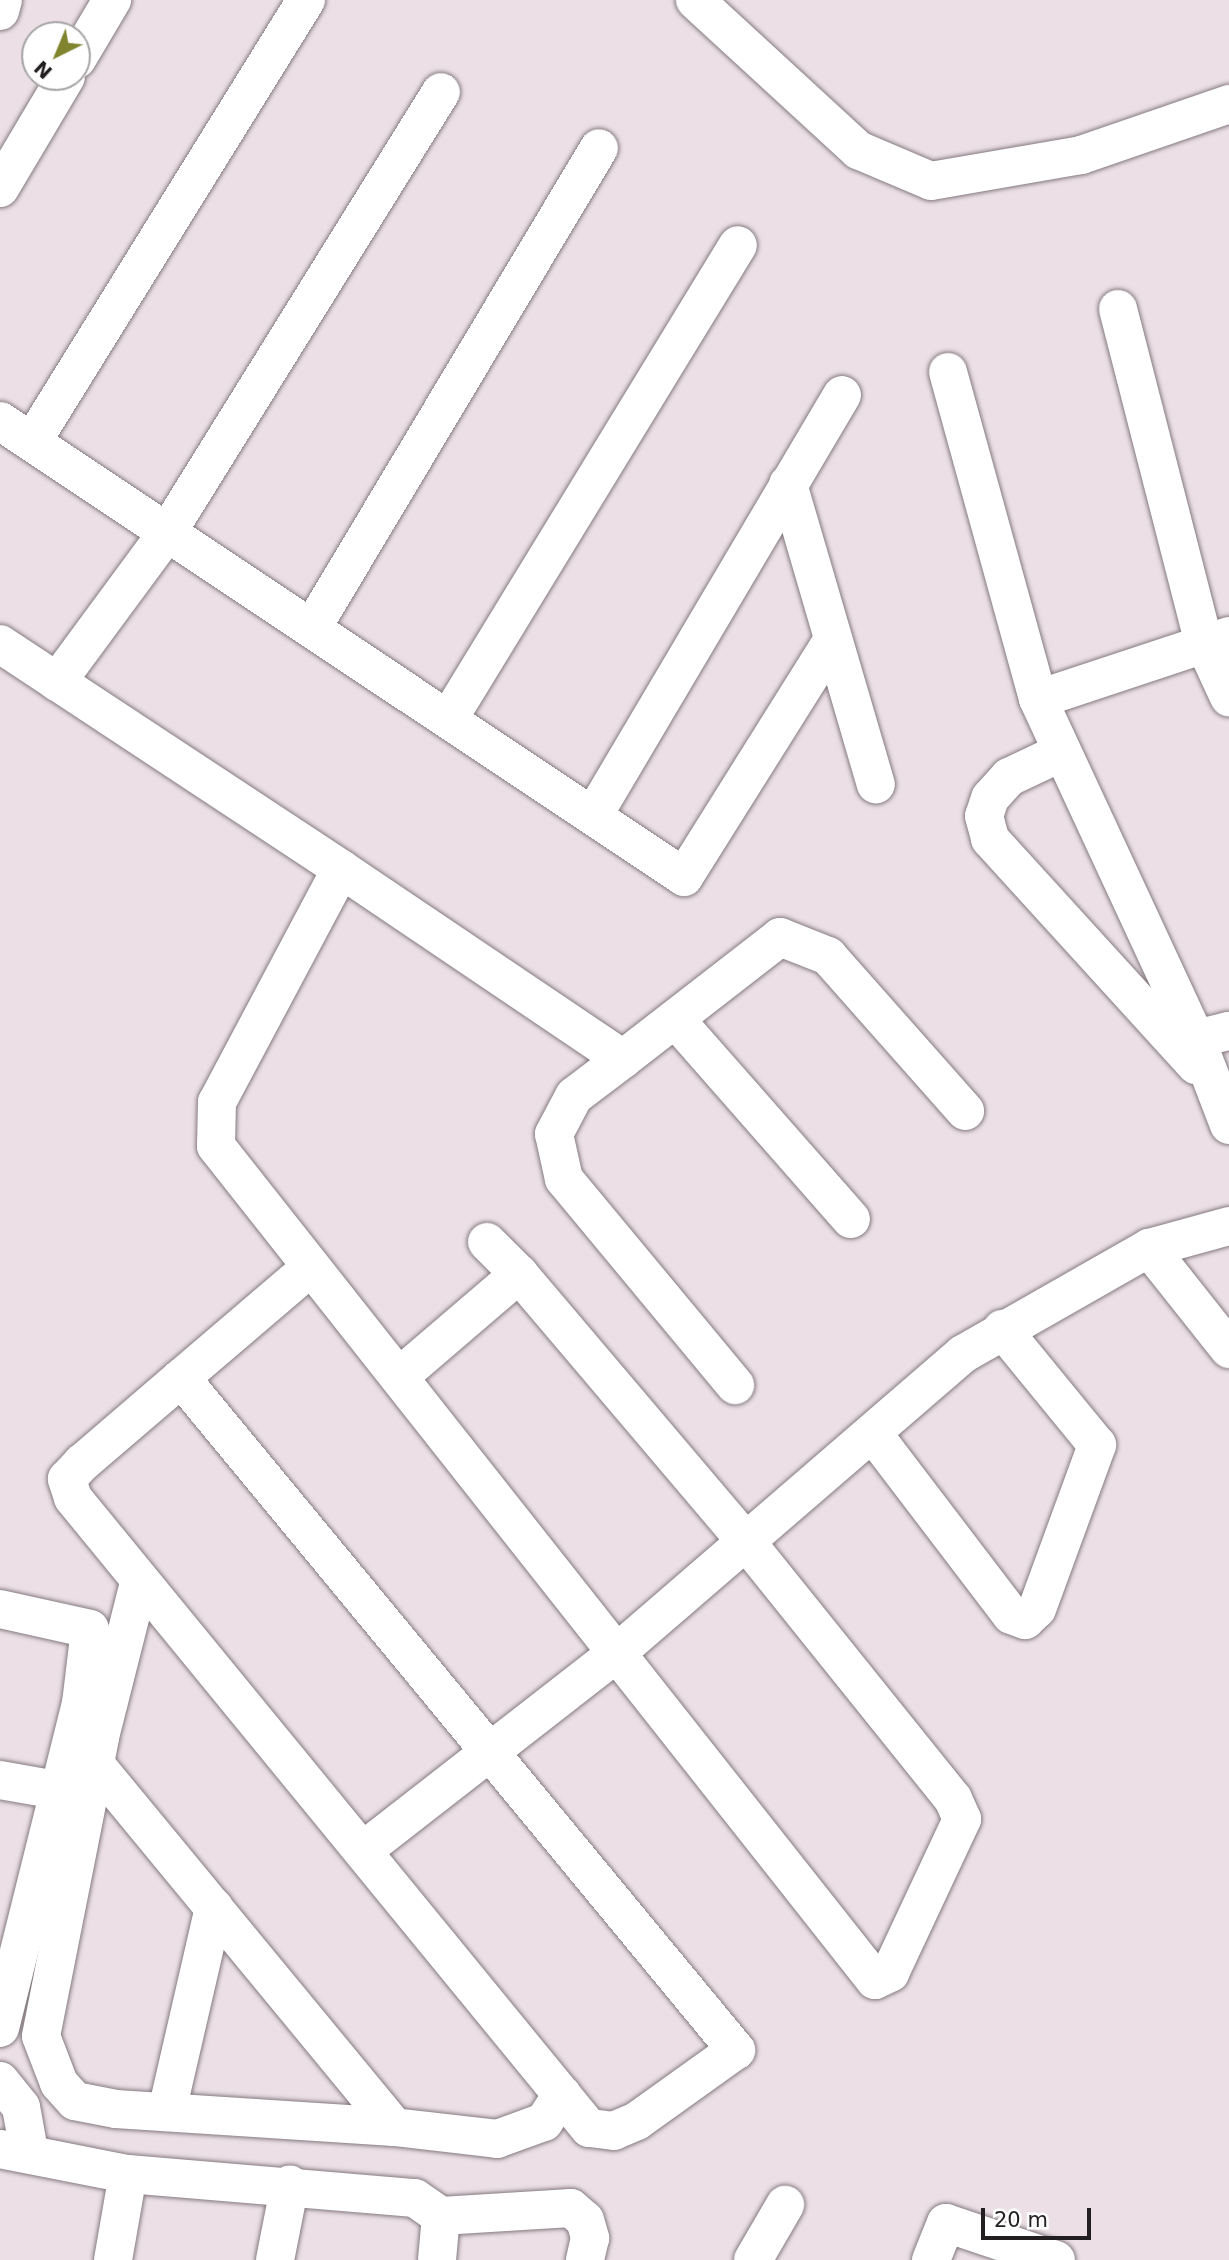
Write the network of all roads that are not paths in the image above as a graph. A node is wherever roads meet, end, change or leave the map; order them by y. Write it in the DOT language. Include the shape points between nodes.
graph roads {
  1 [pos="2,0"];
  2 [pos="112,0"];
  3 [pos="306,0"];
  4 [pos="695,0"];
  5 [pos="0,11"];
  6 [pos="91,35"];
  7 [pos="58,91"];
  8 [pos="441,92"];
  9 [pos="1229,104"];
  10 [pos="599,148"];
  11 [pos="0,188"];
  12 [pos="738,244"];
  13 [pos="1118,309"];
  14 [pos="948,372"];
  15 [pos="842,395"];
  16 [pos="0,421"];
  17 [pos="32,442"];
  18 [pos="788,484"];
  19 [pos="167,533"];
  20 [pos="312,628"];
  21 [pos="1217,640"];
  22 [pos="832,641"];
  23 [pos="0,644"];
  24 [pos="57,682"];
  25 [pos="1229,697"];
  26 [pos="1038,699"];
  27 [pos="449,718"];
  28 [pos="1062,752"];
  29 [pos="876,784"];
  30 [pos="593,816"];
  31 [pos="341,869"];
  32 [pos="676,1020"];
  33 [pos="1213,1035"];
  34 [pos="623,1059"];
  35 [pos="1214,1085"];
  36 [pos="965,1111"];
  37 [pos="1229,1125"];
  38 [pos="851,1219"];
  39 [pos="1229,1226"];
  40 [pos="487,1242"];
  41 [pos="1149,1248"];
  42 [pos="311,1268"];
  43 [pos="519,1274"];
  44 [pos="1002,1329"];
  45 [pos="1229,1349"];
  46 [pos="400,1376"];
  47 [pos="181,1378"];
  48 [pos="735,1385"];
  49 [pos="874,1435"];
  50 [pos="748,1544"];
  51 [pos="139,1583"];
  52 [pos="0,1609"];
  53 [pos="619,1651"];
  54 [pos="490,1752"];
  55 [pos="95,1764"];
  56 [pos="0,1780"];
  57 [pos="57,1790"];
  58 [pos="365,1849"];
  59 [pos="214,1907"];
  60 [pos="11,1934"];
  61 [pos="0,2028"];
  62 [pos="0,2081"];
  63 [pos="562,2094"];
  64 [pos="167,2111"];
  65 [pos="394,2127"];
  66 [pos="15,2150"];
  67 [pos="128,2174"];
  68 [pos="290,2184"];
  69 [pos="785,2205"];
  70 [pos="441,2216"];
  71 [pos="113,2260"];
  72 [pos="275,2260"];
  73 [pos="437,2260"];
  74 [pos="585,2260"];
  75 [pos="753,2260"];
  76 [pos="931,2260"];
  77 [pos="1056,2260"];
  1 -- 5 [label="street"];
  2 -- 6 [label="street"];
  3 -- 17 [label="street"];
  4 -- 9 [label="street" via="858,150 931,181 1081,155"];
  7 -- 11 [label="street"];
  8 -- 19 [label="street"];
  10 -- 20 [label="street"];
  12 -- 27 [label="street"];
  13 -- 21 [label="street"];
  14 -- 26 [label="street"];
  15 -- 18 [label="street"];
  16 -- 17 [label="street"];
  17 -- 19 [label="street"];
  18 -- 22 [label="street"];
  18 -- 30 [label="street"];
  19 -- 20 [label="street"];
  19 -- 24 [label="street"];
  20 -- 27 [label="street"];
  21 -- 25 [label="street"];
  21 -- 26 [label="street"];
  22 -- 29 [label="street"];
  22 -- 30 [label="street" via="684,877"];
  23 -- 24 [label="street"];
  24 -- 31 [label="street"];
  26 -- 28 [label="street"];
  27 -- 30 [label="street"];
  28 -- 33 [label="street"];
  28 -- 35 [label="street" via="1009,777 990,798 984,816 990,839"];
  31 -- 34 [label="street"];
  31 -- 42 [label="street" via="217,1102 216,1146"];
  32 -- 34 [label="street"];
  32 -- 36 [label="street" via="780,937 828,956"];
  32 -- 38 [label="street"];
  33 -- 35 [label="street"];
  34 -- 48 [label="street" via="574,1096 554,1134 564,1179"];
  35 -- 37 [label="street"];
  39 -- 41 [label="street"];
  40 -- 43 [label="street"];
  41 -- 44 [label="street"];
  41 -- 45 [label="street"];
  42 -- 46 [label="street"];
  42 -- 47 [label="street"];
  43 -- 46 [label="street"];
  43 -- 50 [label="street"];
  44 -- 49 [label="street" via="962,1354"];
  44 -- 49 [label="street" via="1097,1445 1037,1609 1025,1619 1011,1615"];
  46 -- 53 [label="street"];
  47 -- 51 [label="street" via="66,1479 73,1499"];
  47 -- 54 [label="street"];
  49 -- 50 [label="street"];
  50 -- 53 [label="street"];
  50 -- 53 [label="street" via="953,1799 962,1819 891,1973 875,1980"];
  51 -- 55 [label="street"];
  51 -- 58 [label="street"];
  52 -- 57 [label="street" via="90,1629 81,1703"];
  53 -- 54 [label="street"];
  54 -- 58 [label="street"];
  54 -- 63 [label="street" via="736,2050 614,2131 589,2128"];
  55 -- 59 [label="street"];
  55 -- 64 [label="street" via="41,2036 59,2083 75,2101"];
  56 -- 57 [label="street"];
  57 -- 60 [label="street"];
  58 -- 63 [label="street"];
  59 -- 64 [label="street"];
  59 -- 65 [label="street"];
  60 -- 61 [label="street"];
  62 -- 66 [label="street" via="21,2107"];
  63 -- 65 [label="street" via="544,2122 497,2139"];
  64 -- 65 [label="street"];
  66 -- 67 [label="street"];
  67 -- 68 [label="street"];
  67 -- 71 [label="street"];
  68 -- 70 [label="street" via="415,2198"];
  68 -- 72 [label="street"];
  69 -- 75 [label="street"];
  70 -- 73 [label="street"];
  70 -- 74 [label="street" via="571,2208 585,2220 590,2238"];
  76 -- 77 [label="street" via="946,2222"];
}
